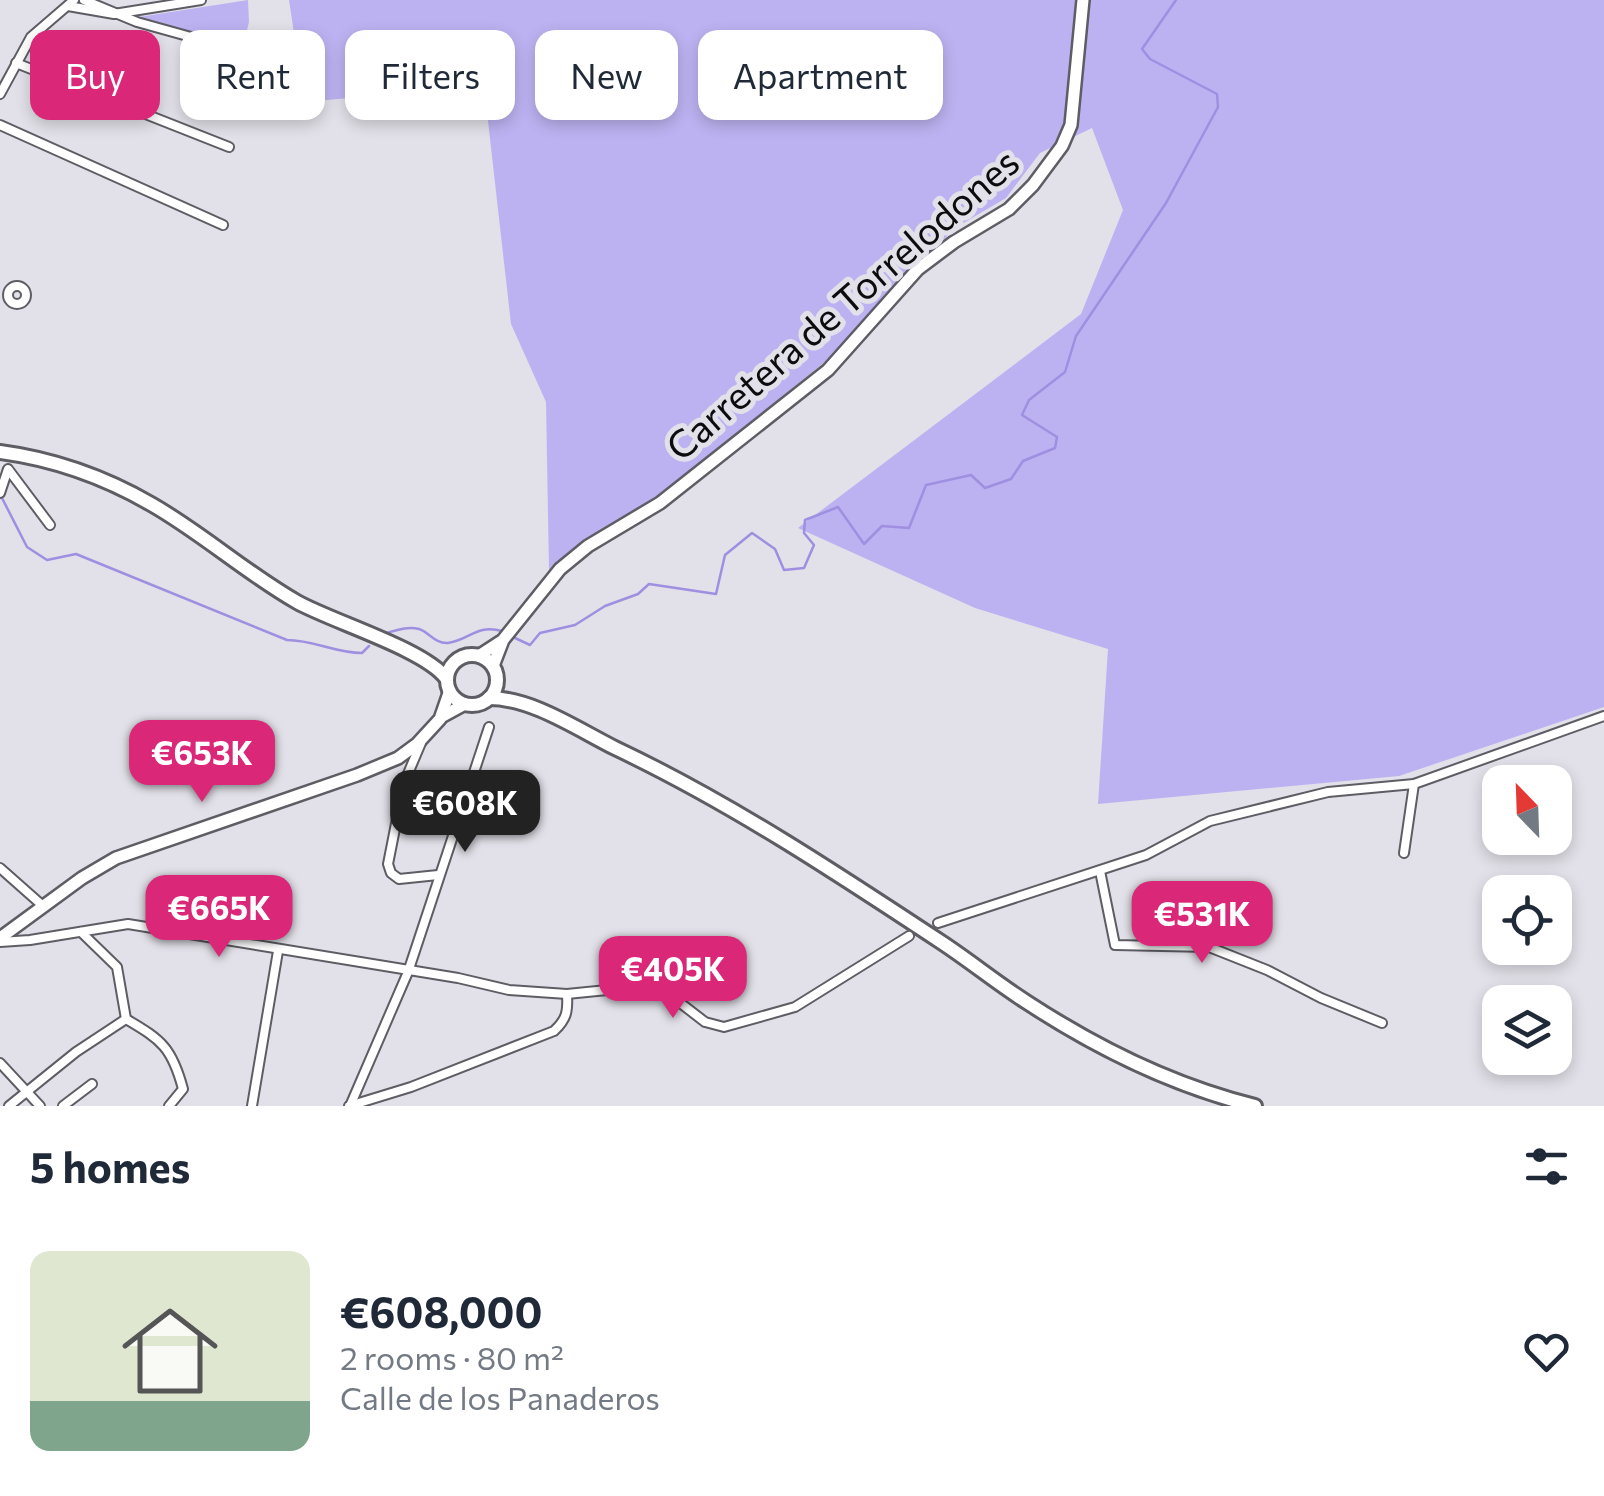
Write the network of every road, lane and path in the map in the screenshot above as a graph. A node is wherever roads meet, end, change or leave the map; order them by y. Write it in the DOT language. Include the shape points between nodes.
graph roads {
  1 [pos="84,0"];
  2 [pos="201,0"];
  3 [pos="1082,0"];
  4 [pos="71,3"];
  5 [pos="114,14"];
  6 [pos="180,33"];
  7 [pos="16,63"];
  8 [pos="0,94"];
  9 [pos="0,125"];
  10 [pos="229,147"];
  11 [pos="223,225"];
  12 [pos="0,452"];
  13 [pos="0,493"];
  14 [pos="50,525"];
  15 [pos="503,640"];
  16 [pos="480,655"];
  17 [pos="427,661"];
  18 [pos="452,662"];
  19 [pos="493,666"];
  20 [pos="446,678"];
  21 [pos="497,682"];
  22 [pos="449,692"];
  23 [pos="489,698"];
  24 [pos="522,703"];
  25 [pos="465,704"];
  26 [pos="1604,716"];
  27 [pos="440,719"];
  28 [pos="490,727"];
  29 [pos="424,736"];
  30 [pos="1414,784"];
  31 [pos="1404,853"];
  32 [pos="0,868"];
  33 [pos="1100,871"];
  34 [pos="438,875"];
  35 [pos="43,906"];
  36 [pos="180,910"];
  37 [pos="938,923"];
  38 [pos="14,928"];
  39 [pos="81,932"];
  40 [pos="179,934"];
  41 [pos="909,936"];
  42 [pos="0,940"];
  43 [pos="30,940"];
  44 [pos="278,951"];
  45 [pos="408,972"];
  46 [pos="567,994"];
  47 [pos="126,1020"];
  48 [pos="1382,1023"];
  49 [pos="0,1064"];
  50 [pos="92,1084"];
  51 [pos="28,1090"];
  52 [pos="9,1106"];
  53 [pos="40,1106"];
  54 [pos="64,1106"];
  55 [pos="168,1106"];
  56 [pos="252,1106"];
  57 [pos="349,1106"];
  58 [pos="1254,1106"];
  1 -- 5 [label="street"];
  2 -- 5 [label="street"];
  3 -- 15 [label="main road, Carretera de Torrelodones" via="1070,125 1033,184 1009,209 918,269 828,370 660,503 560,569"];
  4 -- 5 [label="street"];
  4 -- 7 [label="street" via="30,38"];
  5 -- 6 [label="street"];
  7 -- 8 [label="street"];
  7 -- 10 [label="street"];
  9 -- 11 [label="street"];
  12 -- 17 [label="main road" via="97,477 152,504 298,602"];
  13 -- 14 [label="street" via="8,469"];
  15 -- 16 [label="main road, Carretera de Torrelodones"];
  15 -- 19 [label="main road, Carretera de Torrelodones"];
  16 -- 18 [label="main road"];
  16 -- 19 [label="main road"];
  17 -- 18 [label="main road"];
  17 -- 20 [label="main road"];
  18 -- 20 [label="main road"];
  19 -- 21 [label="main road"];
  20 -- 22 [label="main road"];
  21 -- 23 [label="main road"];
  21 -- 24 [label="main road"];
  22 -- 25 [label="main road"];
  22 -- 27 [label="main road"];
  23 -- 24 [label="main road"];
  23 -- 25 [label="main road"];
  24 -- 58 [label="main road" via="726,806 1106,1050"];
  25 -- 27 [label="main road"];
  26 -- 30 [label="street"];
  27 -- 29 [label="main road"];
  28 -- 34 [label="street"];
  29 -- 34 [label="street" via="404,783 388,864 398,879"];
  29 -- 35 [label="main road" via="368,771 116,858"];
  30 -- 31 [label="street"];
  30 -- 33 [label="street" via="1328,792 1251,809"];
  32 -- 35 [label="street"];
  33 -- 37 [label="street"];
  33 -- 48 [label="street" via="1115,945 1209,947"];
  34 -- 45 [label="street"];
  35 -- 38 [label="main road"];
  36 -- 40 [label="street"];
  38 -- 42 [label="main road"];
  38 -- 43 [label="street"];
  39 -- 40 [label="street" via="128,924"];
  39 -- 43 [label="street"];
  39 -- 47 [label="street" via="117,967"];
  40 -- 44 [label="street"];
  41 -- 46 [label="street" via="795,1007 724,1027 705,1022 657,986"];
  42 -- 43 [label="street"];
  44 -- 45 [label="street"];
  44 -- 56 [label="street"];
  45 -- 46 [label="street"];
  45 -- 57 [label="street"];
  46 -- 57 [label="street" via="568,1012 554,1032"];
  47 -- 51 [label="street"];
  47 -- 55 [label="street" via="158,1039 176,1062 182,1089"];
  49 -- 51 [label="street"];
  50 -- 54 [label="street"];
  51 -- 52 [label="street"];
  51 -- 53 [label="street"];
}
